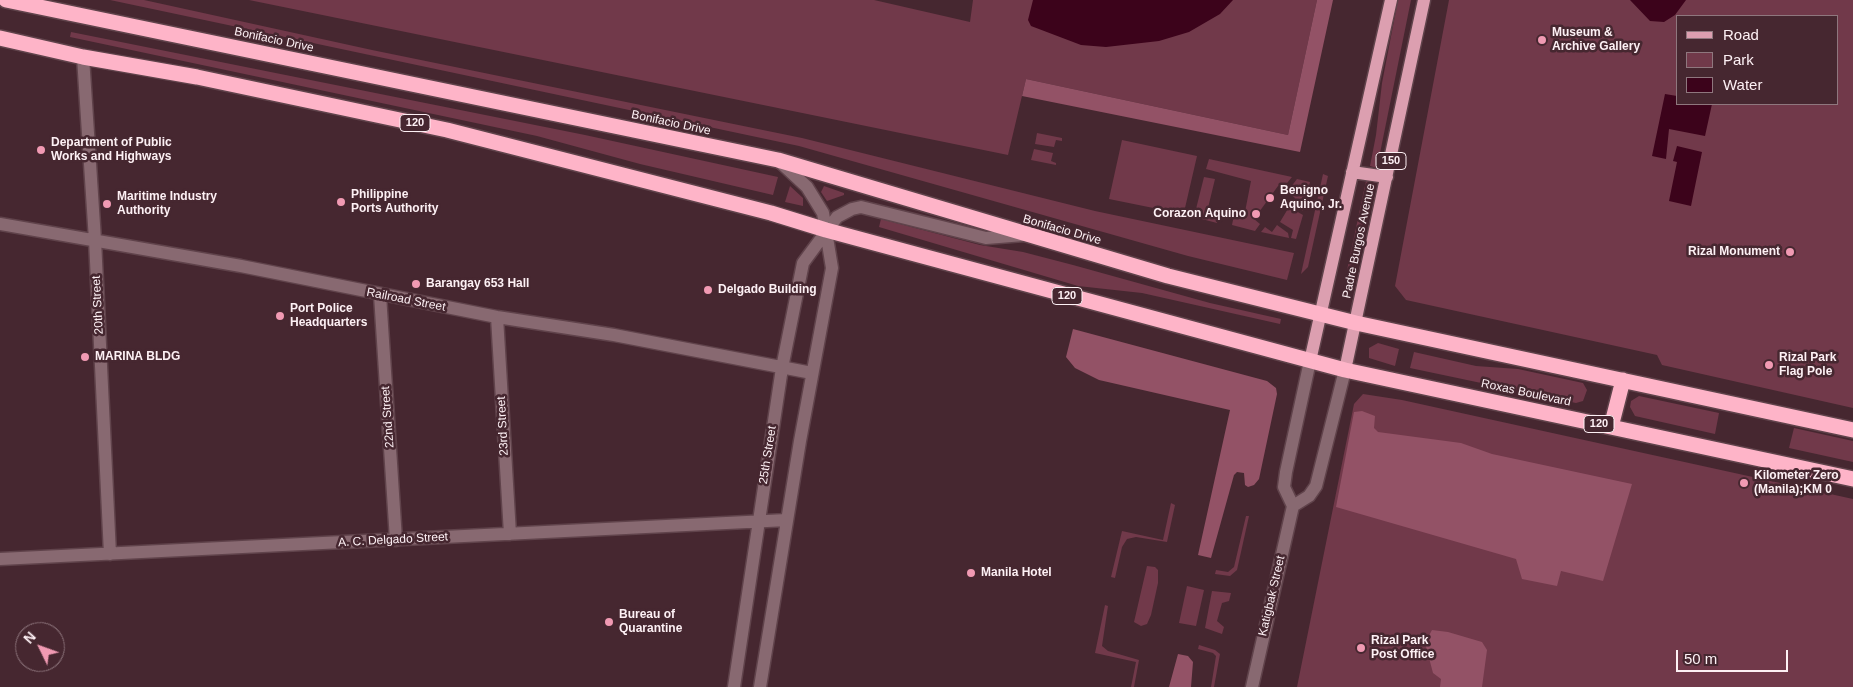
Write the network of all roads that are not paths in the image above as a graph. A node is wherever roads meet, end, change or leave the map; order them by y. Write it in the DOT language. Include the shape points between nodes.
graph roads {
  1 [pos="6,0"];
  2 [pos="1391,0"];
  3 [pos="1424,0"];
  4 [pos="0,38"];
  5 [pos="83,56"];
  6 [pos="778,160"];
  7 [pos="1352,172"];
  8 [pos="1387,177"];
  9 [pos="0,224"];
  10 [pos="826,230"];
  11 [pos="1026,235"];
  12 [pos="95,240"];
  13 [pos="380,295"];
  14 [pos="1319,314"];
  15 [pos="496,318"];
  16 [pos="1356,323"];
  17 [pos="1310,361"];
  18 [pos="782,368"];
  19 [pos="1345,370"];
  20 [pos="812,373"];
  21 [pos="1623,380"];
  22 [pos="1611,427"];
  23 [pos="1853,430"];
  24 [pos="1853,479"];
  25 [pos="1293,506"];
  26 [pos="787,520"];
  27 [pos="758,521"];
  28 [pos="510,534"];
  29 [pos="396,540"];
  30 [pos="110,554"];
  31 [pos="0,559"];
  32 [pos="734,687"];
  33 [pos="760,687"];
  34 [pos="1252,687"];
  1 -- 6 [label="highway, Bonifacio Drive"];
  2 -- 7 [label="main road, Padre Burgos Avenue"];
  3 -- 8 [label="main road, Padre Burgos Avenue / 150"];
  4 -- 5 [label="highway, 120"];
  5 -- 10 [label="highway, 120" via="457,133"];
  5 -- 12 [label="street, 20th Street"];
  6 -- 10 [label="street" via="817,201"];
  6 -- 11 [label="highway, Bonifacio Drive"];
  7 -- 8 [label="main road"];
  7 -- 14 [label="main road, Padre Burgos Avenue"];
  8 -- 16 [label="main road, Padre Burgos Avenue / 150"];
  9 -- 12 [label="street, Railroad Street"];
  10 -- 11 [label="street, 25th Street" via="837,217 852,208 861,207 986,238"];
  10 -- 17 [label="highway, 120"];
  10 -- 18 [label="street, 25th Street" via="803,263"];
  10 -- 20 [label="street" via="832,268"];
  11 -- 14 [label="highway, Bonifacio Drive" via="1168,276"];
  12 -- 13 [label="street, Railroad Street"];
  12 -- 30 [label="street, 20th Street"];
  13 -- 15 [label="street, Railroad Street"];
  13 -- 29 [label="street, 22nd Street"];
  14 -- 16 [label="highway"];
  14 -- 17 [label="main road, Padre Burgos Avenue"];
  15 -- 18 [label="street, Railroad Street" via="614,335"];
  15 -- 28 [label="street, 23rd Street"];
  16 -- 19 [label="main road, Padre Burgos Avenue / 150"];
  16 -- 21 [label="highway"];
  17 -- 19 [label="highway, Roxas Boulevard / 120"];
  17 -- 25 [label="street" via="1284,487"];
  18 -- 20 [label="street, Railroad Street"];
  18 -- 27 [label="street, 25th Street"];
  19 -- 22 [label="highway, Roxas Boulevard / 120"];
  19 -- 25 [label="street" via="1316,486 1309,496"];
  20 -- 26 [label="street"];
  21 -- 22 [label="highway"];
  21 -- 23 [label="highway"];
  22 -- 24 [label="highway, Roxas Boulevard / 120"];
  25 -- 34 [label="street, Katigbak Street"];
  26 -- 27 [label="street, A. C. Delgado Street"];
  26 -- 33 [label="street"];
  27 -- 28 [label="street, A. C. Delgado Street"];
  27 -- 32 [label="street, 25th Street"];
  28 -- 29 [label="street, A. C. Delgado Street"];
  29 -- 30 [label="street, A. C. Delgado Street"];
  30 -- 31 [label="street, A. C. Delgado Street"];
}
